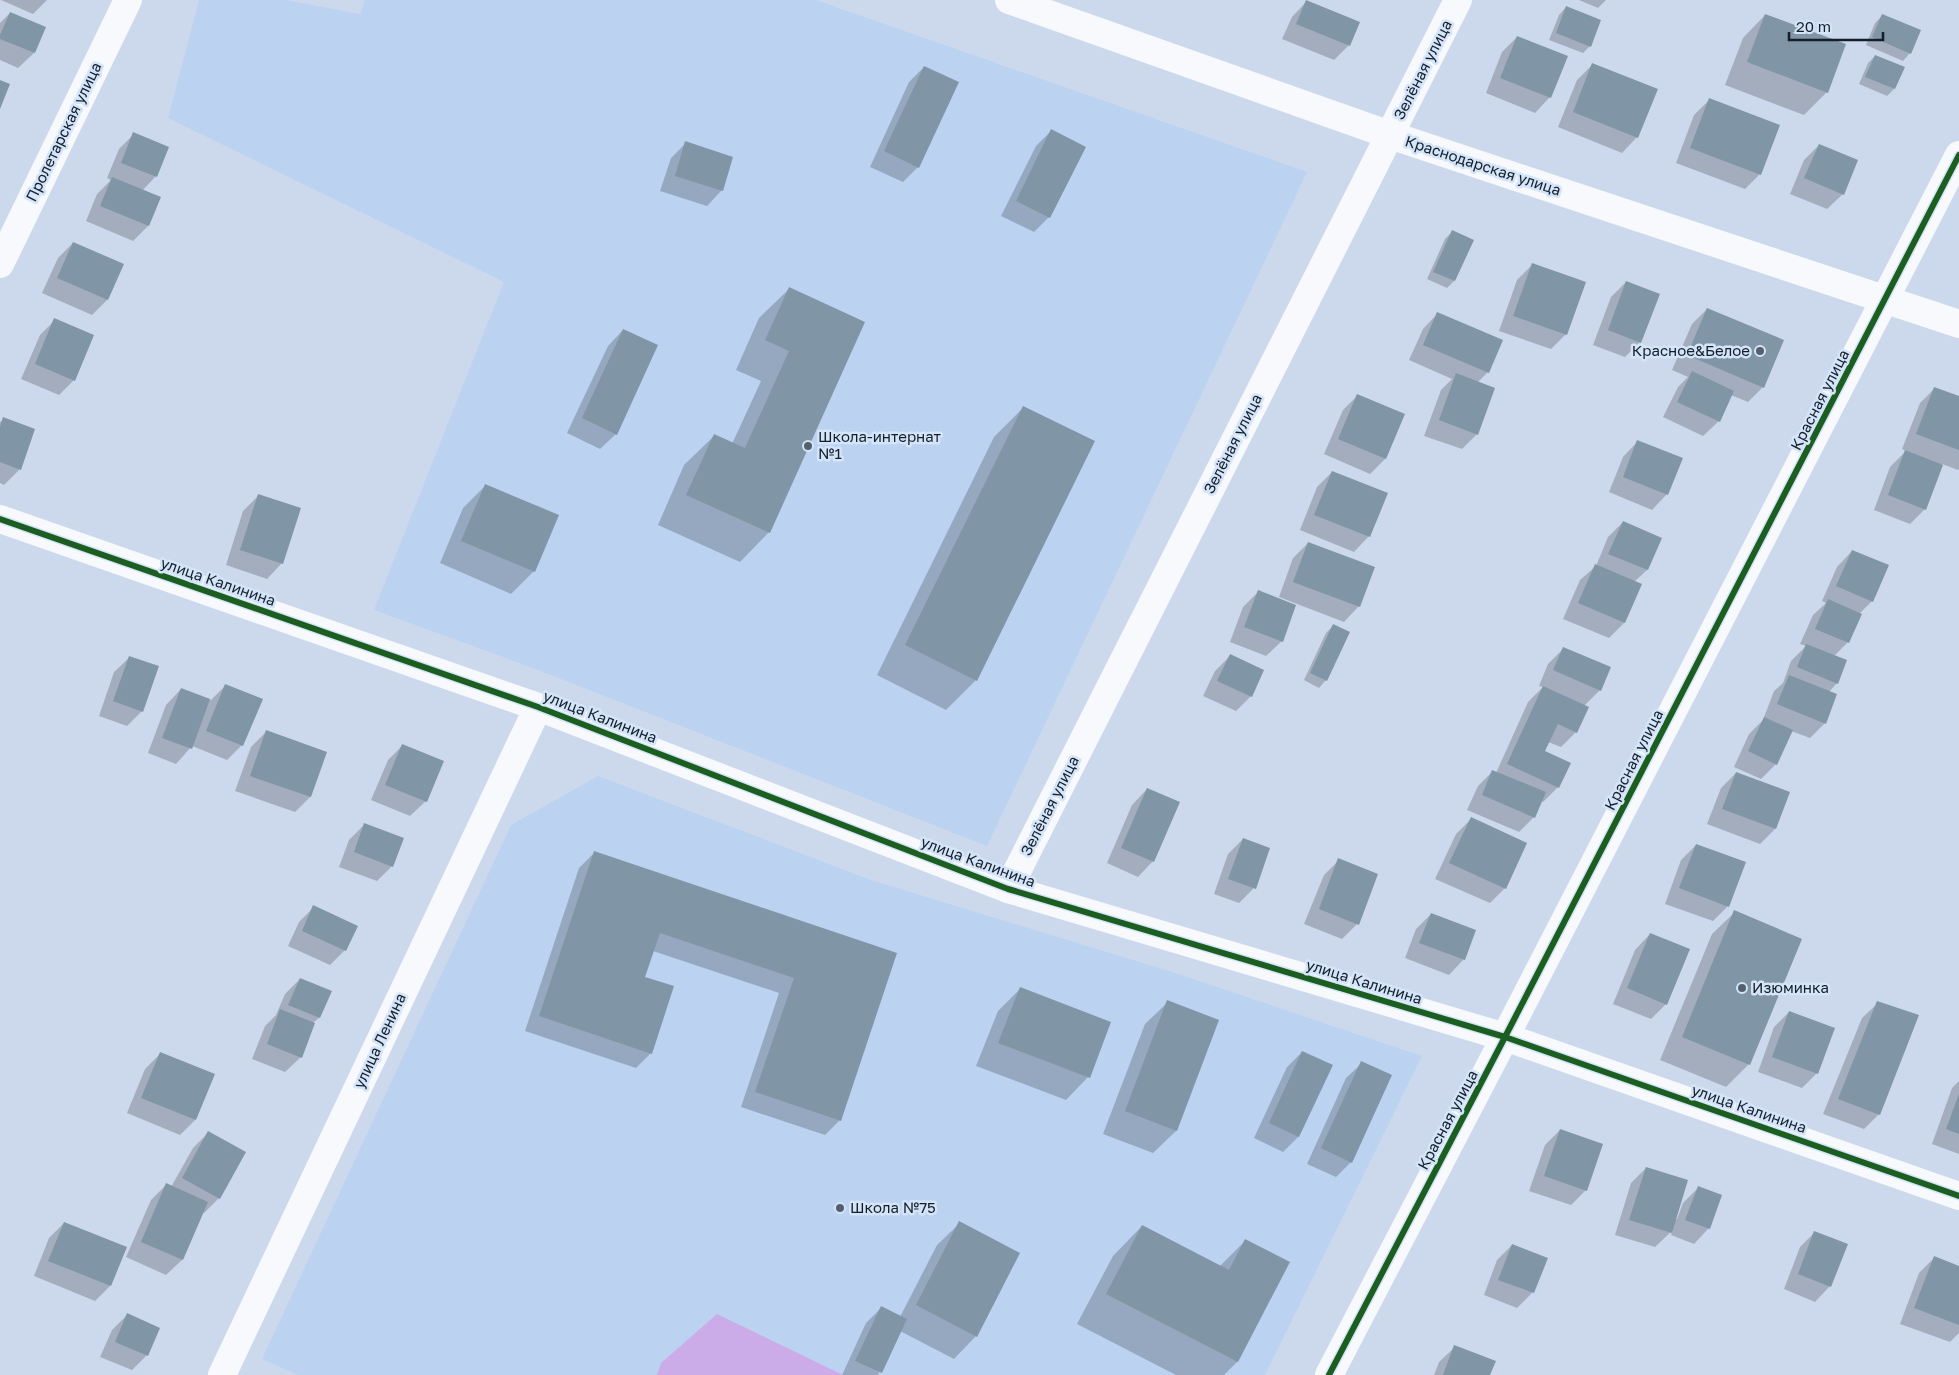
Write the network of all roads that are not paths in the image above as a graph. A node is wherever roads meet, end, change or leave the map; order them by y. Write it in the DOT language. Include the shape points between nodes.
graph roads {
  1 [pos="128,0"];
  2 [pos="1009,0"];
  3 [pos="1458,0"];
  4 [pos="1390,135"];
  5 [pos="1959,155"];
  6 [pos="0,264"];
  7 [pos="1886,299"];
  8 [pos="1959,324"];
  9 [pos="0,519"];
  10 [pos="538,707"];
  11 [pos="1008,889"];
  12 [pos="1505,1037"];
  13 [pos="1959,1196"];
  14 [pos="222,1375"];
  15 [pos="1329,1375"];
  1 -- 6 [label="street, Пролетарская улица"];
  2 -- 4 [label="street, Краснодарская улица"];
  3 -- 4 [label="street, Зелёная улица"];
  4 -- 7 [label="street, Краснодарская улица"];
  4 -- 11 [label="street, Зелёная улица"];
  5 -- 7 [label="street, Красная улица"];
  7 -- 8 [label="street, Краснодарская улица"];
  7 -- 12 [label="street, Красная улица"];
  9 -- 10 [label="street, улица Калинина"];
  10 -- 11 [label="street, улица Калинина"];
  10 -- 14 [label="street, улица Ленина"];
  11 -- 12 [label="street, улица Калинина"];
  12 -- 13 [label="street, улица Калинина"];
  12 -- 15 [label="street, Красная улица"];
}
